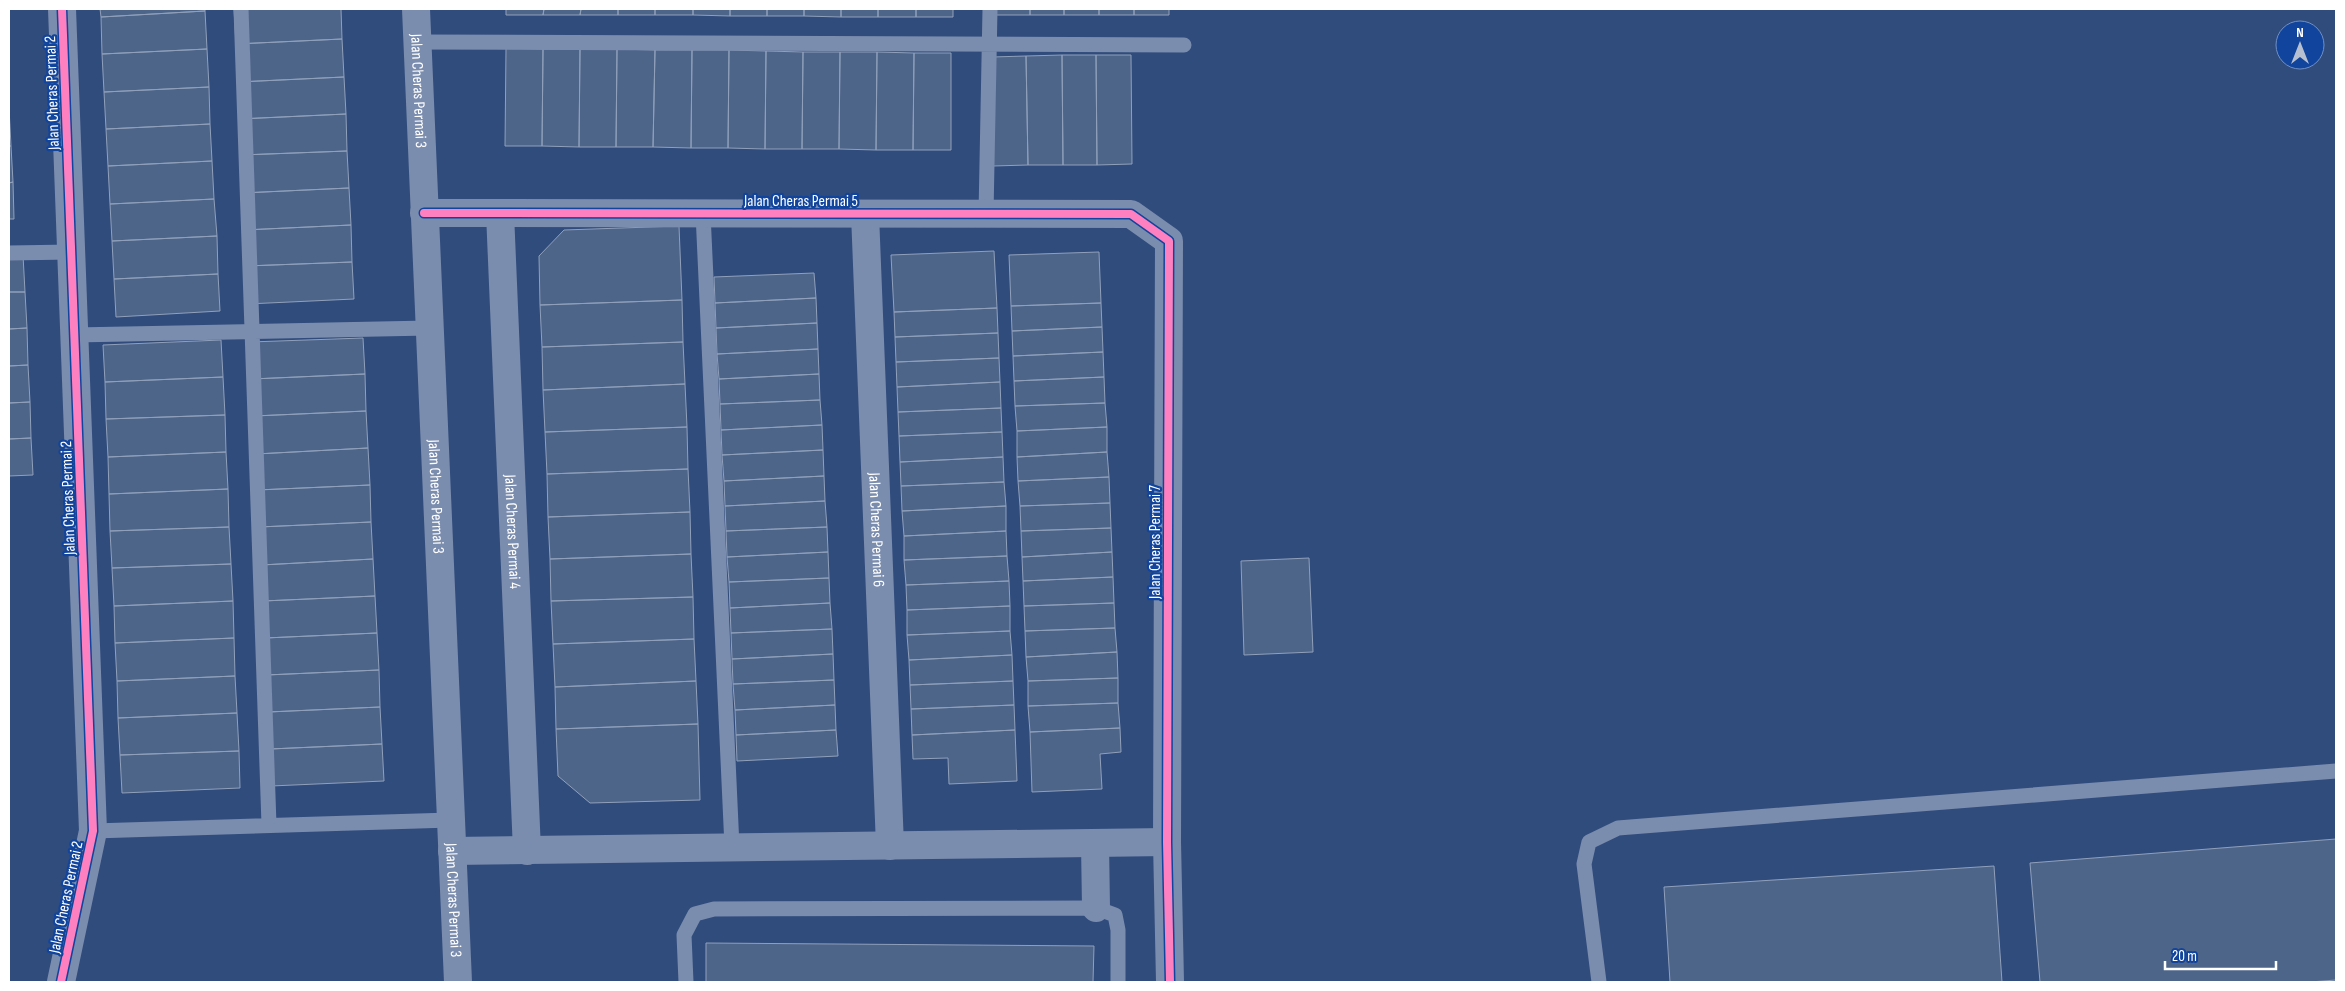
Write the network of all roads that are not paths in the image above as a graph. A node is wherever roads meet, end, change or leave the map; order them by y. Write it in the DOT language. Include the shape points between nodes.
graph roads {
  1 [pos="62,9"];
  2 [pos="240,9"];
  3 [pos="416,9"];
  4 [pos="990,9"];
  5 [pos="417,42"];
  6 [pos="990,44"];
  7 [pos="1184,46"];
  8 [pos="424,213"];
  9 [pos="500,213"];
  10 [pos="703,213"];
  11 [pos="865,214"];
  12 [pos="986,214"];
  13 [pos="1169,241"];
  14 [pos="71,252"];
  15 [pos="9,253"];
  16 [pos="429,328"];
  17 [pos="252,330"];
  18 [pos="74,335"];
  19 [pos="2336,771"];
  20 [pos="451,820"];
  21 [pos="269,825"];
  22 [pos="93,831"];
  23 [pos="1166,842"];
  24 [pos="1095,843"];
  25 [pos="890,846"];
  26 [pos="732,848"];
  27 [pos="452,851"];
  28 [pos="527,851"];
  29 [pos="1096,908"];
  30 [pos="61,982"];
  31 [pos="458,982"];
  32 [pos="686,982"];
  33 [pos="1118,982"];
  34 [pos="1170,982"];
  35 [pos="1599,982"];
  1 -- 14 [label="street, Jalan Cheras Permai 2"];
  2 -- 17 [label="lane"];
  3 -- 5 [label="street, Jalan Cheras Permai 3"];
  4 -- 6 [label="lane"];
  5 -- 6 [label="lane"];
  5 -- 8 [label="street, Jalan Cheras Permai 3"];
  6 -- 7 [label="lane"];
  6 -- 12 [label="lane"];
  8 -- 9 [label="street, Jalan Cheras Permai 5"];
  8 -- 16 [label="street, Jalan Cheras Permai 3"];
  9 -- 10 [label="street, Jalan Cheras Permai 5"];
  9 -- 28 [label="street, Jalan Cheras Permai 4"];
  10 -- 11 [label="street, Jalan Cheras Permai 5"];
  10 -- 26 [label="lane"];
  11 -- 12 [label="street, Jalan Cheras Permai 5"];
  11 -- 25 [label="street, Jalan Cheras Permai 6"];
  12 -- 13 [label="street, Jalan Cheras Permai 5" via="1131,214"];
  13 -- 23 [label="street, Jalan Cheras Permai 7"];
  14 -- 15 [label="lane"];
  14 -- 18 [label="street, Jalan Cheras Permai 2"];
  16 -- 17 [label="lane"];
  16 -- 20 [label="street, Jalan Cheras Permai 3"];
  17 -- 18 [label="lane"];
  17 -- 21 [label="lane"];
  18 -- 22 [label="street, Jalan Cheras Permai 2"];
  19 -- 35 [label="lane" via="1618,828 1589,842 1584,864"];
  20 -- 21 [label="lane"];
  20 -- 27 [label="street, Jalan Cheras Permai 3"];
  21 -- 22 [label="lane"];
  22 -- 30 [label="street, Jalan Cheras Permai 2"];
  23 -- 24 [label="street"];
  23 -- 34 [label="street, Jalan Cheras Permai 7"];
  24 -- 25 [label="street"];
  24 -- 29 [label="street"];
  25 -- 26 [label="street"];
  26 -- 28 [label="street"];
  27 -- 28 [label="street"];
  27 -- 31 [label="street, Jalan Cheras Permai 3"];
  29 -- 32 [label="lane" via="714,910 695,914 684,935"];
  29 -- 33 [label="lane" via="1115,915"];
}
